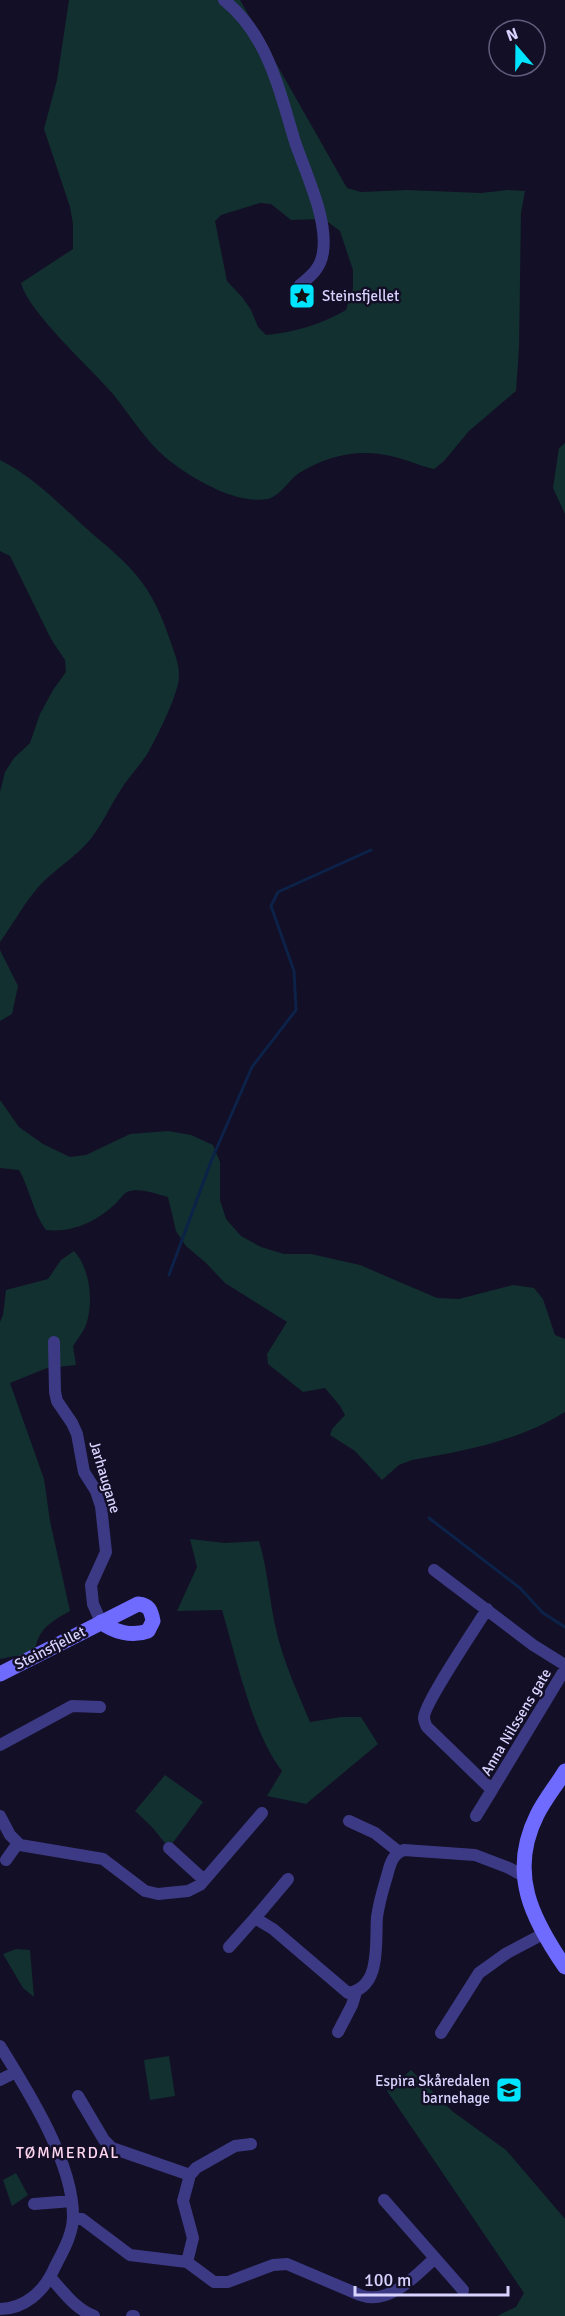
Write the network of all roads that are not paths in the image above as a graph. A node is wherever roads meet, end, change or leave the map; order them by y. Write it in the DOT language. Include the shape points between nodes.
graph roads {
  1 [pos="224,0"];
  2 [pos="300,285"];
  3 [pos="54,1342"];
  4 [pos="434,1570"];
  5 [pos="488,1610"];
  6 [pos="101,1622"];
  7 [pos="565,1667"];
  8 [pos="0,1674"];
  9 [pos="100,1707"];
  10 [pos="0,1745"];
  11 [pos="563,1778"];
  12 [pos="492,1790"];
  13 [pos="262,1814"];
  14 [pos="0,1816"];
  15 [pos="476,1816"];
  16 [pos="349,1821"];
  17 [pos="18,1843"];
  18 [pos="169,1848"];
  19 [pos="399,1852"];
  20 [pos="6,1860"];
  21 [pos="525,1877"];
  22 [pos="288,1879"];
  23 [pos="204,1880"];
  24 [pos="255,1918"];
  25 [pos="543,1934"];
  26 [pos="229,1947"];
  27 [pos="565,1967"];
  28 [pos="356,1992"];
  29 [pos="338,2032"];
  30 [pos="441,2032"];
  31 [pos="0,2046"];
  32 [pos="15,2072"];
  33 [pos="0,2080"];
  34 [pos="78,2096"];
  35 [pos="252,2144"];
  36 [pos="190,2175"];
  37 [pos="384,2200"];
  38 [pos="72,2201"];
  39 [pos="34,2204"];
  40 [pos="74,2218"];
  41 [pos="435,2258"];
  42 [pos="186,2262"];
  43 [pos="50,2277"];
  44 [pos="463,2290"];
  45 [pos="0,2309"];
  46 [pos="87,2315"];
  1 -- 2 [label="street" via="242,17 260,44 320,216 321,264"];
  3 -- 6 [label="street, Jarhaugane" via="57,1401 77,1434 84,1472 101,1506 106,1552 91,1585 93,1604"];
  4 -- 5 [label="street"];
  5 -- 7 [label="street"];
  5 -- 12 [label="street, Anna Nilssens gate" via="423,1719"];
  6 -- 8 [label="street, Steinsfjellet"];
  7 -- 12 [label="street, Anna Nilssens gate"];
  9 -- 10 [label="street" via="72,1706"];
  11 -- 21 [label="street" via="544,1802 530,1833"];
  12 -- 15 [label="street, Anna Nilssens gate"];
  13 -- 23 [label="street"];
  14 -- 17 [label="street"];
  16 -- 19 [label="street" via="375,1833"];
  17 -- 20 [label="street"];
  17 -- 23 [label="street" via="103,1859 151,1893 188,1891"];
  18 -- 23 [label="street"];
  19 -- 21 [label="street" via="475,1855"];
  19 -- 28 [label="street" via="391,1863 377,1914 374,1966"];
  21 -- 25 [label="street" via="532,1911"];
  22 -- 24 [label="street"];
  24 -- 26 [label="street"];
  24 -- 28 [label="street" via="336,1985 348,1993"];
  25 -- 27 [label="street"];
  25 -- 30 [label="street" via="479,1973"];
  28 -- 29 [label="street"];
  31 -- 32 [label="street"];
  32 -- 33 [label="street"];
  32 -- 38 [label="street" via="60,2157"];
  34 -- 36 [label="street" via="112,2148"];
  35 -- 36 [label="street" via="234,2146"];
  36 -- 42 [label="street" via="183,2201 193,2238"];
  37 -- 41 [label="street"];
  38 -- 39 [label="street"];
  38 -- 40 [label="street"];
  40 -- 42 [label="street" via="82,2219 130,2255"];
  40 -- 43 [label="street"];
  41 -- 42 [label="street" via="398,2289 368,2298 287,2264 219,2283"];
  41 -- 44 [label="street"];
  43 -- 45 [label="street" via="20,2306"];
  43 -- 46 [label="street"];
}
